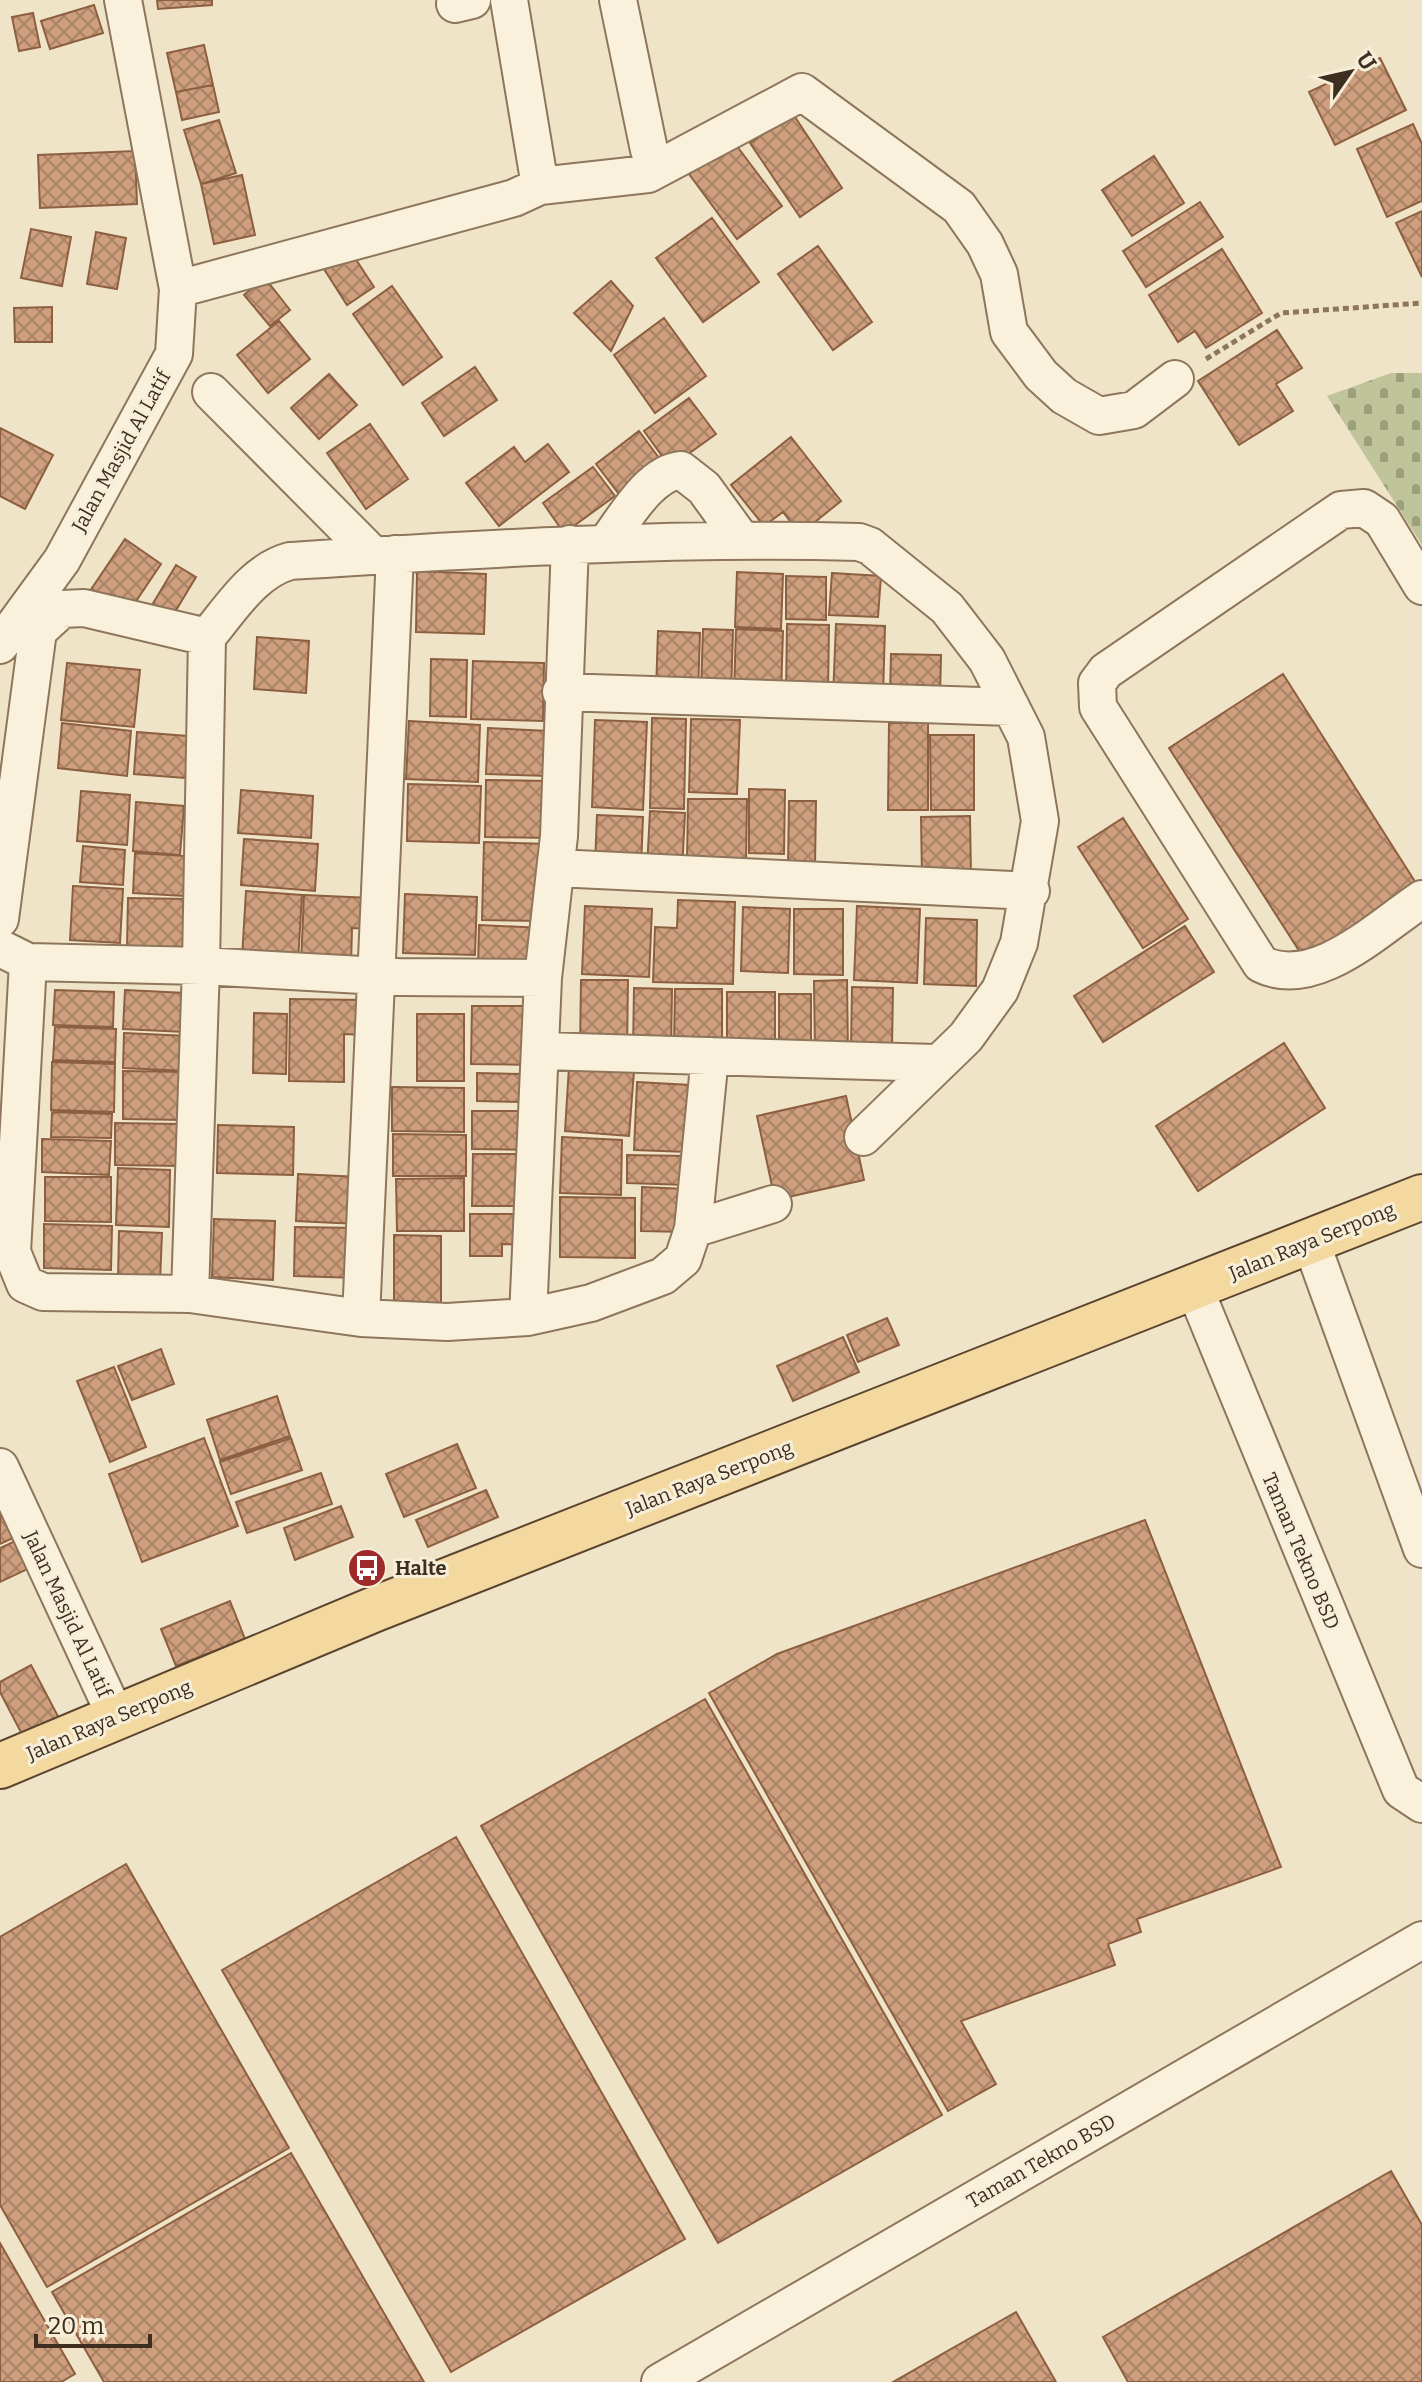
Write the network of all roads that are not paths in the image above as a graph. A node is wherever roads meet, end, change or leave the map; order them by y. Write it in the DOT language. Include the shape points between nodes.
graph roads {
  1 [pos="123,0"];
  2 [pos="509,0"];
  3 [pos="618,0"];
  4 [pos="649,150"];
  5 [pos="540,186"];
  6 [pos="178,289"];
  7 [pos="1175,379"];
  8 [pos="211,392"];
  9 [pos="741,539"];
  10 [pos="606,543"];
  11 [pos="570,544"];
  12 [pos="384,555"];
  13 [pos="1422,586"];
  14 [pos="207,637"];
  15 [pos="0,645"];
  16 [pos="561,692"];
  17 [pos="1011,707"];
  18 [pos="556,868"];
  19 [pos="1031,891"];
  20 [pos="1422,899"];
  21 [pos="0,919"];
  22 [pos="14,955"];
  23 [pos="201,966"];
  24 [pos="378,976"];
  25 [pos="543,978"];
  26 [pos="543,1051"];
  27 [pos="710,1056"];
  28 [pos="935,1063"];
  29 [pos="863,1137"];
  30 [pos="1422,1197"];
  31 [pos="773,1204"];
  32 [pos="693,1229"];
  33 [pos="1311,1242"];
  34 [pos="1194,1287"];
  35 [pos="190,1294"];
  36 [pos="528,1317"];
  37 [pos="361,1318"];
  38 [pos="0,1467"];
  39 [pos="1422,1549"];
  40 [pos="116,1717"];
  41 [pos="0,1766"];
  42 [pos="1422,1804"];
  43 [pos="1422,1940"];
  44 [pos="660,2382"];
  1 -- 6 [label="street, Jalan Masjid Al Latif"];
  2 -- 5 [label="street"];
  3 -- 4 [label="street"];
  5 -- 6 [label="street" via="514,198"];
  5 -- 7 [label="street" via="648,174 802,92 959,207 999,274 1009,332 1064,396 1099,416 1134,410"];
  6 -- 15 [label="street, Jalan Masjid Al Latif" via="174,354 62,560"];
  8 -- 12 [label="street"];
  9 -- 10 [label="street"];
  9 -- 10 [label="street" via="704,488 681,470 655,484"];
  9 -- 17 [label="street" via="870,546 947,608 987,660"];
  10 -- 11 [label="street"];
  11 -- 12 [label="street"];
  11 -- 16 [label="street"];
  12 -- 14 [label="street" via="279,564 251,585"];
  12 -- 24 [label="street"];
  13 -- 20 [label="street" via="1382,520 1364,508 1341,510 1106,671 1095,692 1098,707 1261,964 1279,973 1314,966"];
  14 -- 21 [label="street" via="84,608 62,609 38,631"];
  14 -- 23 [label="street"];
  16 -- 17 [label="street"];
  16 -- 18 [label="street"];
  17 -- 19 [label="street" via="1026,737 1038,807"];
  18 -- 19 [label="street"];
  18 -- 25 [label="street"];
  19 -- 28 [label="street" via="1019,943 1000,990 966,1037"];
  22 -- 23 [label="street"];
  22 -- 35 [label="street" via="15,1265 35,1291"];
  23 -- 24 [label="street"];
  23 -- 35 [label="street"];
  24 -- 25 [label="street"];
  24 -- 37 [label="street"];
  25 -- 26 [label="street"];
  26 -- 27 [label="street"];
  26 -- 36 [label="street"];
  27 -- 28 [label="street"];
  27 -- 32 [label="street"];
  28 -- 29 [label="street"];
  30 -- 33 [label="main road, Jalan Raya Serpong"];
  31 -- 32 [label="street"];
  32 -- 36 [label="street" via="683,1259 663,1276 591,1303"];
  33 -- 34 [label="main road, Jalan Raya Serpong"];
  33 -- 39 [label="street"];
  34 -- 40 [label="main road, Jalan Raya Serpong" via="375,1609"];
  34 -- 42 [label="street, Taman Tekno BSD" via="1401,1790"];
  35 -- 37 [label="street"];
  36 -- 37 [label="street" via="447,1322"];
  38 -- 40 [label="street, Jalan Masjid Al Latif"];
  40 -- 41 [label="main road, Jalan Raya Serpong"];
  43 -- 44 [label="street, Taman Tekno BSD"];
}
